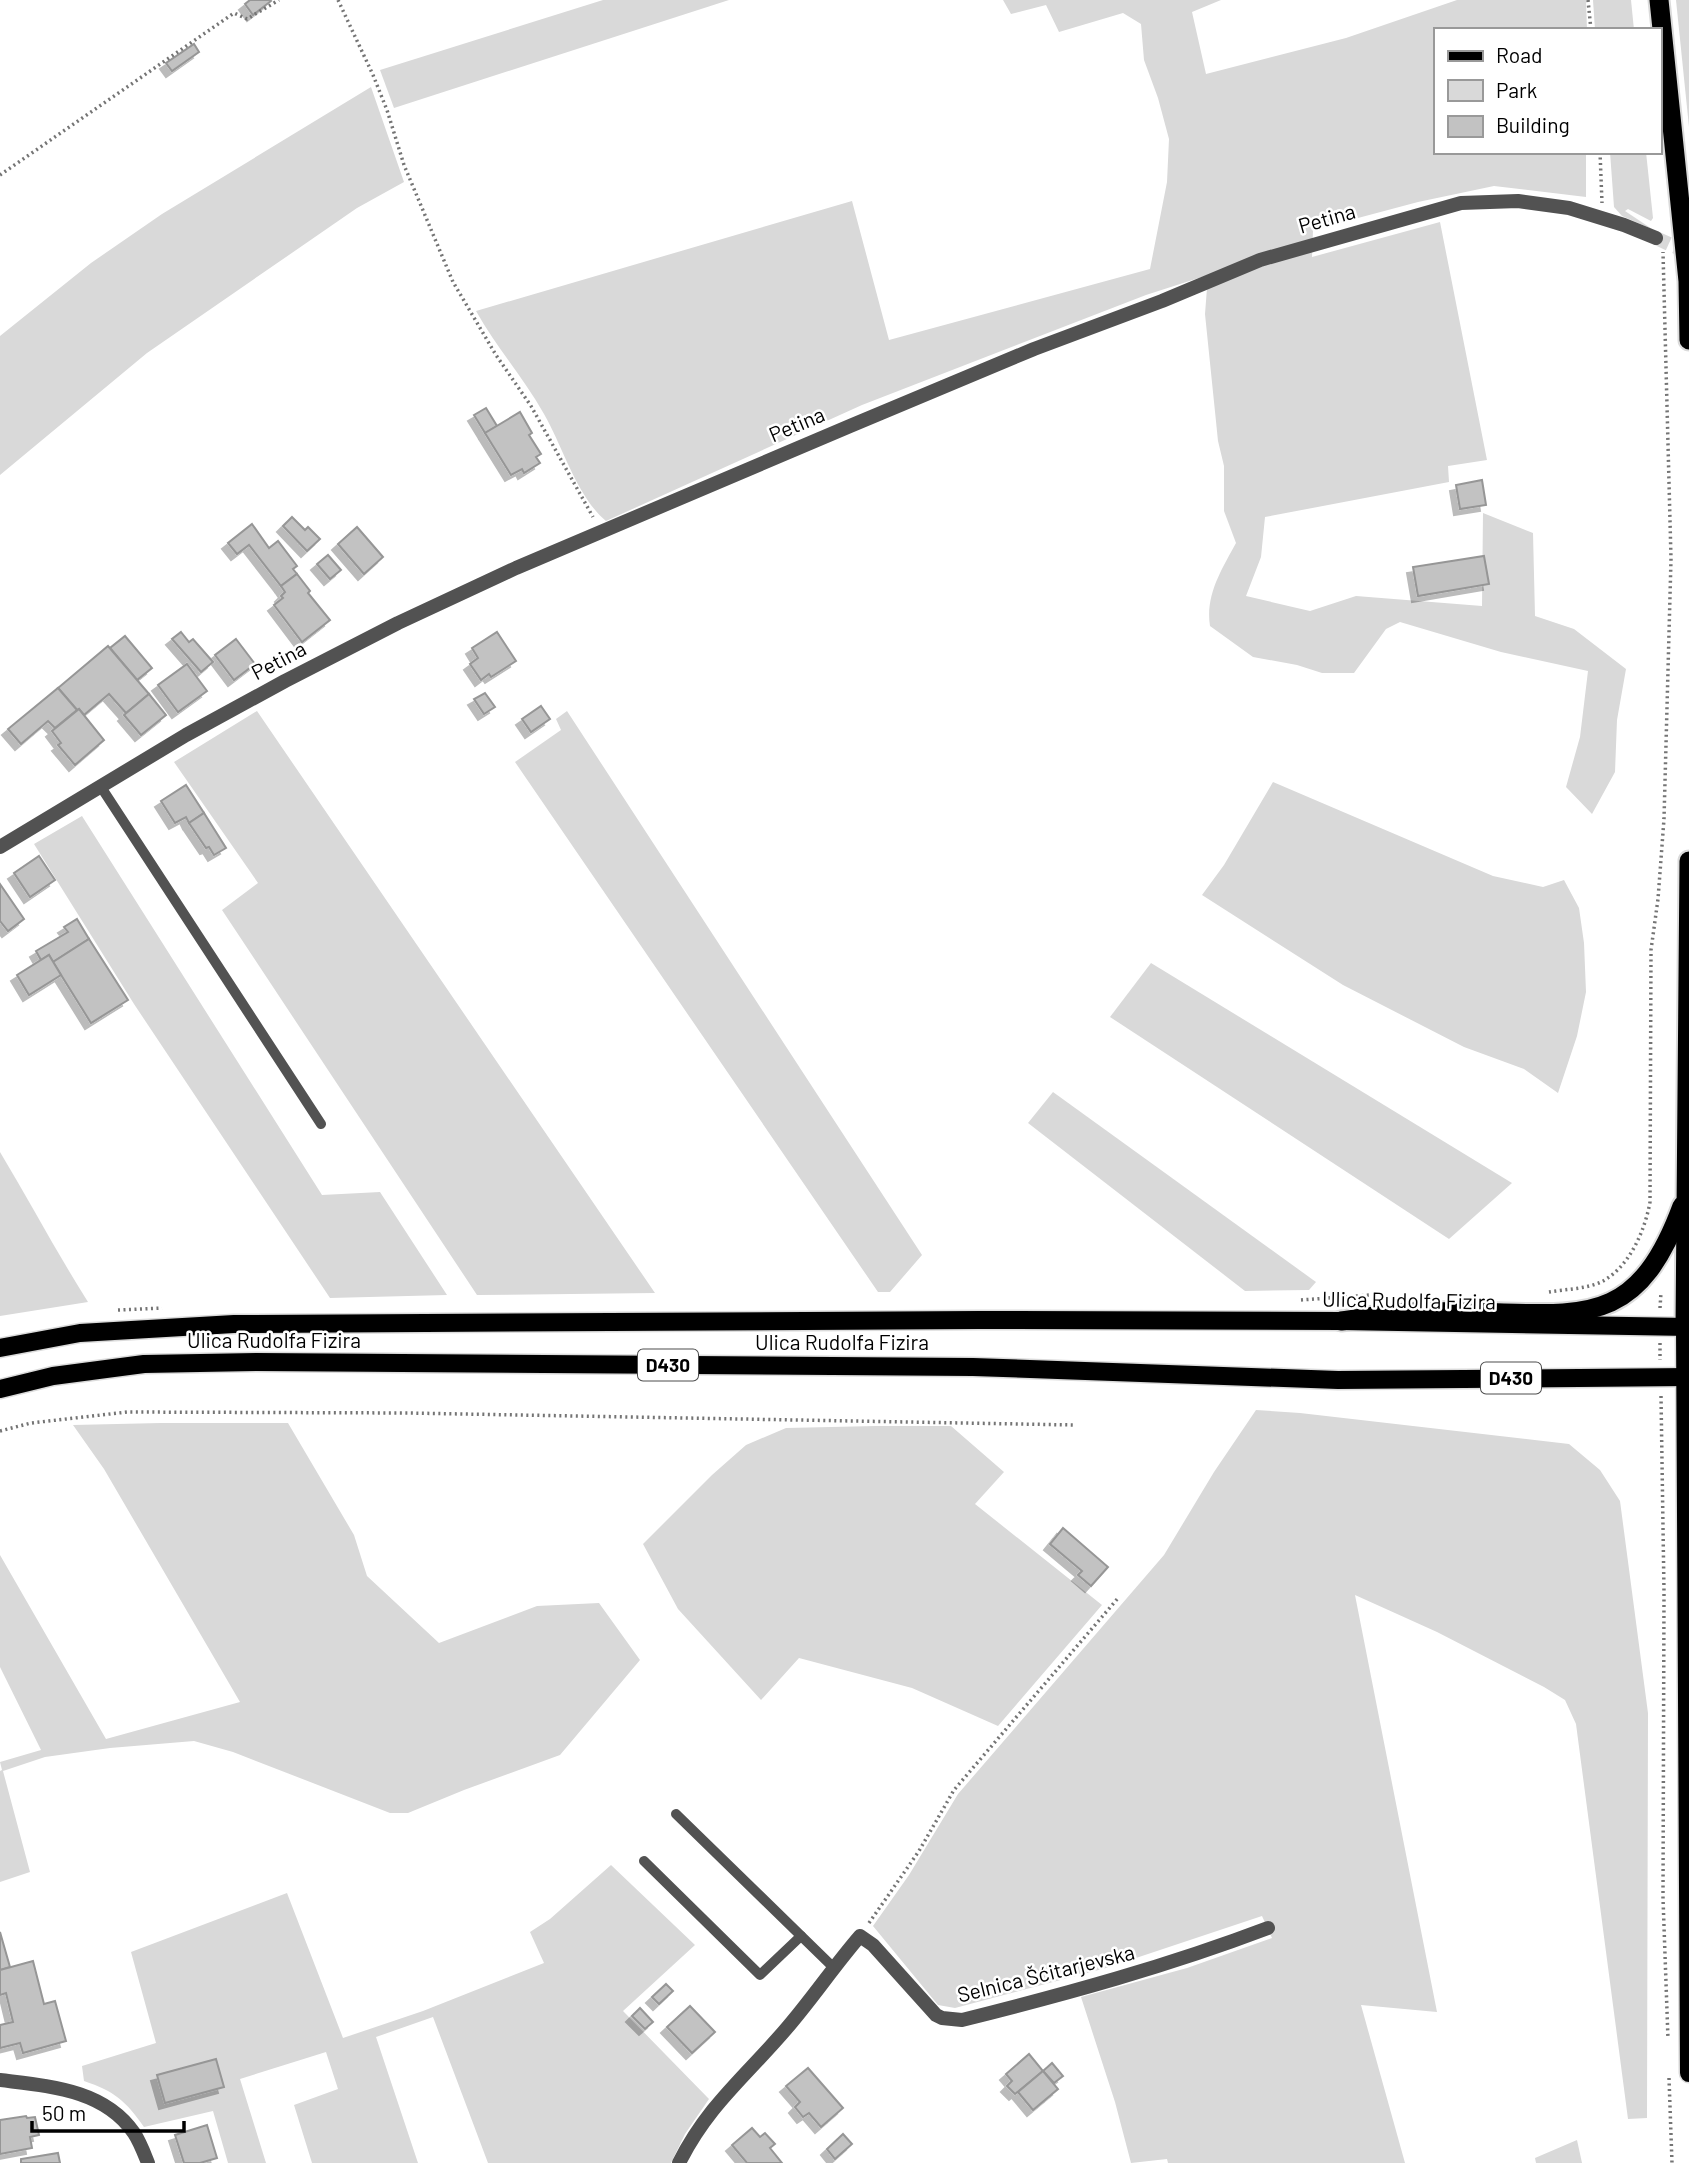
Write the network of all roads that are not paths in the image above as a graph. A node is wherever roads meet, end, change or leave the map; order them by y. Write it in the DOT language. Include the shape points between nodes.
graph roads {
  1 [pos="1660,0"];
  2 [pos="1659,242"];
  3 [pos="1689,340"];
  4 [pos="101,787"];
  5 [pos="0,846"];
  6 [pos="1689,861"];
  7 [pos="321,1124"];
  8 [pos="1687,1191"];
  9 [pos="1341,1321"];
  10 [pos="1687,1328"];
  11 [pos="0,1348"];
  12 [pos="1687,1377"];
  13 [pos="0,1389"];
  14 [pos="676,1814"];
  15 [pos="644,1861"];
  16 [pos="1268,1928"];
  17 [pos="801,1936"];
  18 [pos="834,1968"];
  19 [pos="1689,2073"];
  20 [pos="0,2080"];
  21 [pos="148,2163"];
  22 [pos="679,2163"];
  1 -- 3 [label="highway" via="1688,281"];
  2 -- 4 [label="street, Petina" via="1570,208 1518,201 1461,203 1260,260 1034,349 598,532 398,623 252,699"];
  4 -- 5 [label="street, Petina"];
  4 -- 7 [label="lane"];
  6 -- 8 [label="highway"];
  8 -- 9 [label="highway" via="1653,1266 1634,1287 1603,1307 1550,1314 1408,1312"];
  8 -- 10 [label="highway"];
  9 -- 10 [label="main road, Ulica Rudolfa Fizira / D430"];
  9 -- 11 [label="main road, Ulica Rudolfa Fizira / D430" via="234,1324 80,1334"];
  10 -- 12 [label="main road"];
  12 -- 13 [label="main road, Ulica Rudolfa Fizira / D430" via="1338,1380 973,1367 257,1362 144,1364"];
  12 -- 19 [label="main road"];
  14 -- 17 [label="lane"];
  15 -- 17 [label="lane" via="760,1975"];
  16 -- 18 [label="street, Selnica Šćitarjevska" via="1126,1977 962,2020 936,2015 860,1936"];
  17 -- 18 [label="lane"];
  18 -- 22 [label="street" via="785,2031 711,2110"];
  20 -- 21 [label="street" via="76,2092 107,2106 135,2134"];
}
